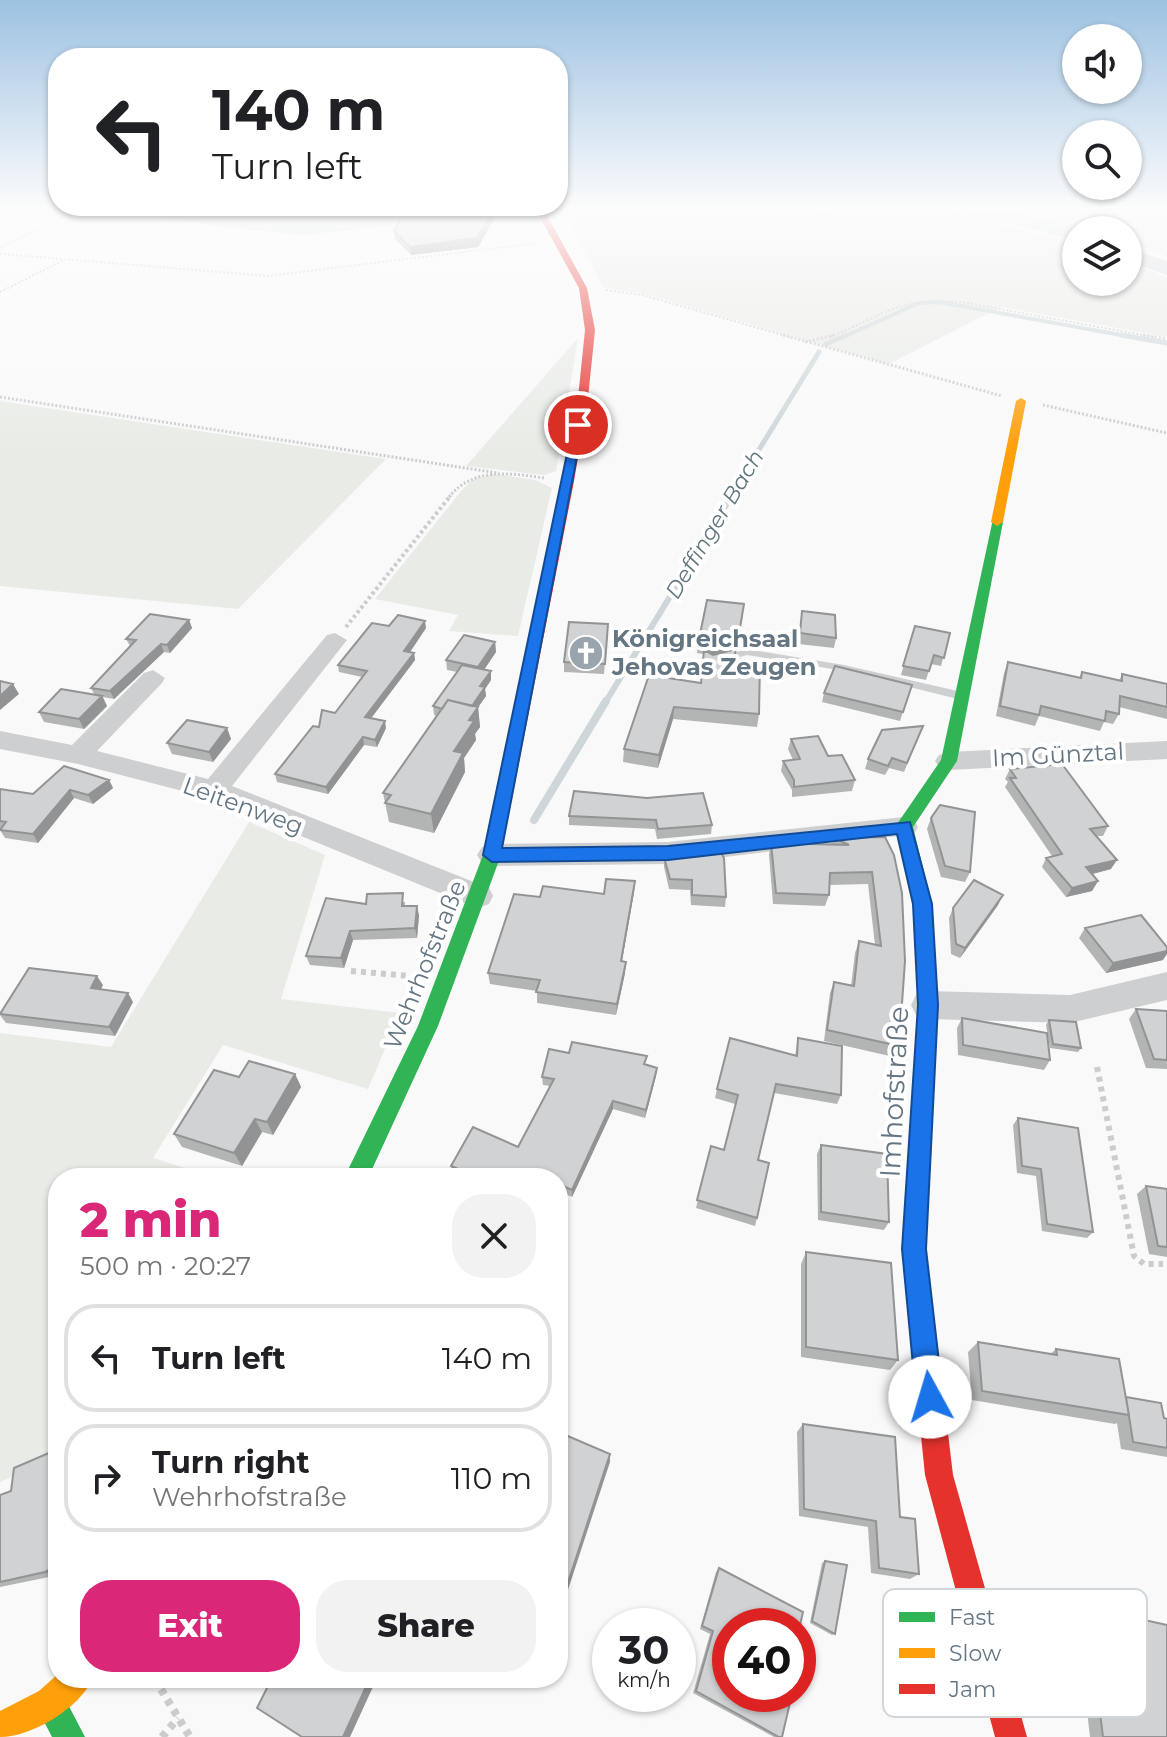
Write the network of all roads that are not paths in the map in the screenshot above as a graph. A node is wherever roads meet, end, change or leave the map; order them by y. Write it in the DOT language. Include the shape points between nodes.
graph roads {
  1 [pos="584,291"];
  2 [pos="1021,401"];
  3 [pos="335,640"];
  4 [pos="711,662"];
  5 [pos="153,678"];
  6 [pos="963,696"];
  7 [pos="0,740"];
  8 [pos="1167,750"];
  9 [pos="78,755"];
  10 [pos="949,761"];
  11 [pos="214,790"];
  12 [pos="904,827"];
  13 [pos="492,855"];
  14 [pos="478,896"];
  15 [pos="1167,986"];
  16 [pos="928,1005"];
  17 [pos="361,1168"];
  18 [pos="970,1589"];
  19 [pos="66,1688"];
  20 [pos="50,1702"];
  21 [pos="1006,1717"];
  22 [pos="0,1728"];
  23 [pos="69,1737"];
  24 [pos="1011,1737"];
  1 -- 13 [label="street, Wehrhofstraße" via="590,330 583,398"];
  2 -- 6 [label="street"];
  3 -- 11 [label="street"];
  4 -- 6 [label="lane" via="746,652"];
  5 -- 9 [label="street"];
  6 -- 10 [label="street"];
  7 -- 9 [label="street, Leitenweg"];
  8 -- 10 [label="street, Im Günztal"];
  9 -- 11 [label="street, Leitenweg"];
  10 -- 12 [label="street"];
  11 -- 14 [label="street, Leitenweg"];
  12 -- 13 [label="street" via="668,853"];
  12 -- 16 [label="street, Imhofstraße" via="923,904"];
  13 -- 14 [label="street, Wehrhofstraße"];
  14 -- 17 [label="street, Wehrhofstraße" via="404,1081"];
  15 -- 16 [label="street" via="1070,1009"];
  16 -- 18 [label="street, Imhofstraße" via="914,1249 939,1475"];
  19 -- 20 [label="street"];
  20 -- 22 [label="street"];
  20 -- 23 [label="street"];
  21 -- 24 [label="street, Imhofstraße"];
}
